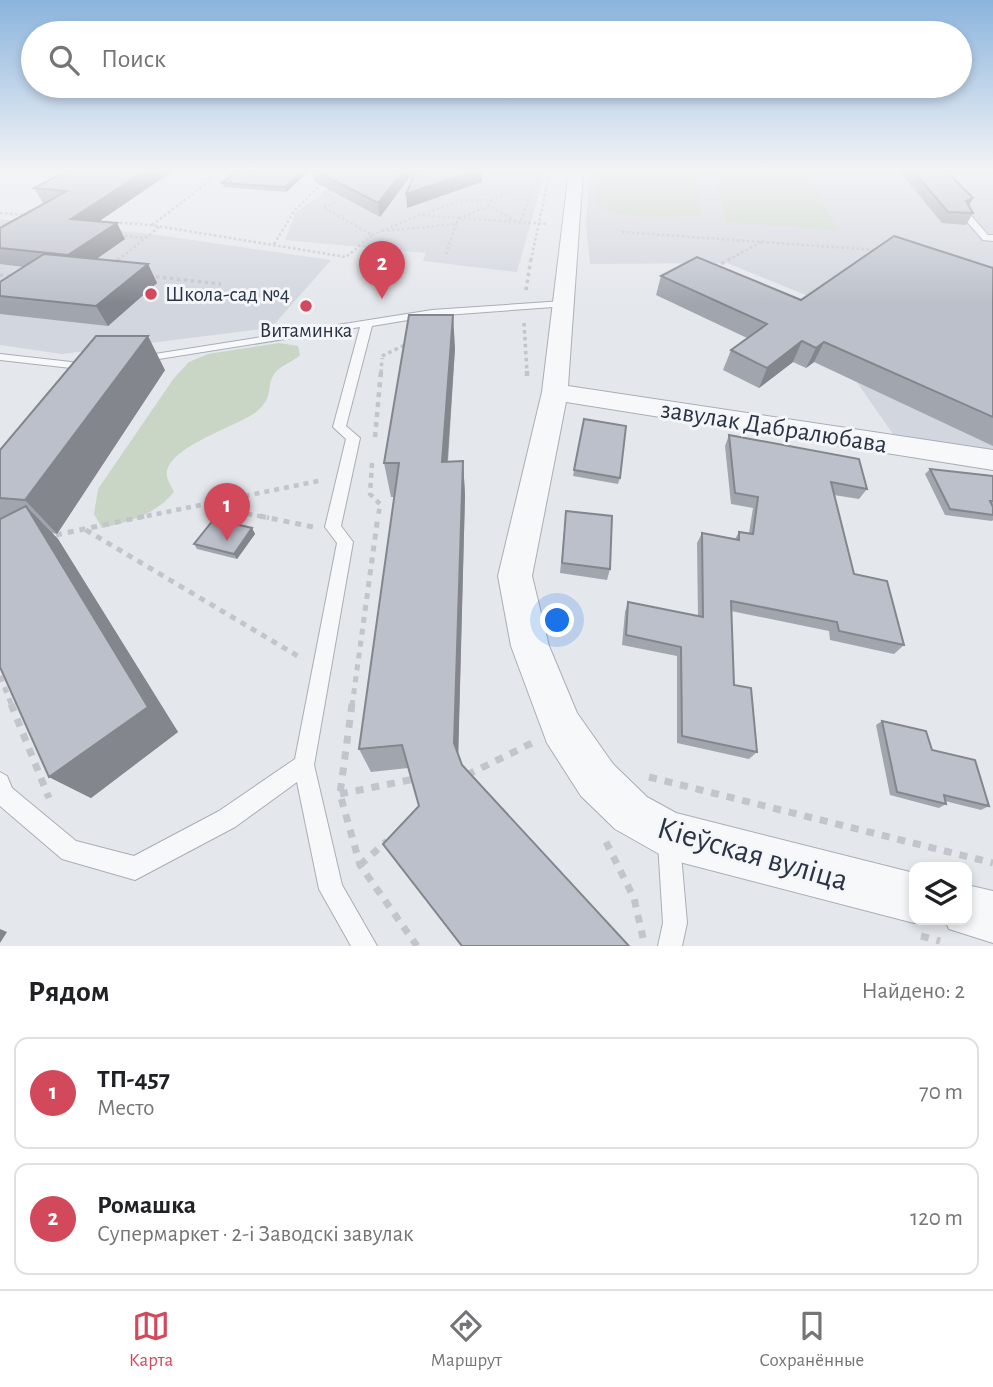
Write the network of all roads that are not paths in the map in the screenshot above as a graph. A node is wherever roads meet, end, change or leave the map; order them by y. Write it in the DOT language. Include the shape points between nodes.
graph roads {
  1 [pos="572,215"];
  2 [pos="966,215"];
  3 [pos="993,238"];
  4 [pos="563,304"];
  5 [pos="367,323"];
  6 [pos="0,357"];
  7 [pos="132,361"];
  8 [pos="89,370"];
  9 [pos="555,392"];
  10 [pos="993,460"];
  11 [pos="304,765"];
  12 [pos="0,783"];
  13 [pos="668,835"];
  14 [pos="909,897"];
  15 [pos="972,912"];
  16 [pos="993,917"];
  17 [pos="365,946"];
  18 [pos="670,946"];
  1 -- 4 [label="street, Кіеўская вуліца"];
  2 -- 3 [label="lane" via="986,237"];
  4 -- 5 [label="lane" via="432,313"];
  4 -- 9 [label="street, Кіеўская вуліца"];
  5 -- 7 [label="lane"];
  5 -- 11 [label="lane" via="339,427 353,438 332,527 345,542"];
  6 -- 8 [label="lane"];
  9 -- 10 [label="street, завулак Дабралюбава"];
  9 -- 13 [label="street, Кіеўская вуліца" via="515,576 530,646 562,728 597,780 631,813"];
  11 -- 12 [label="lane" via="227,819 135,868 70,851 3,794"];
  11 -- 17 [label="lane" via="331,889"];
  13 -- 14 [label="street, Кіеўская вуліца"];
  13 -- 18 [label="lane" via="675,923"];
  15 -- 16 [label="street"];
}
